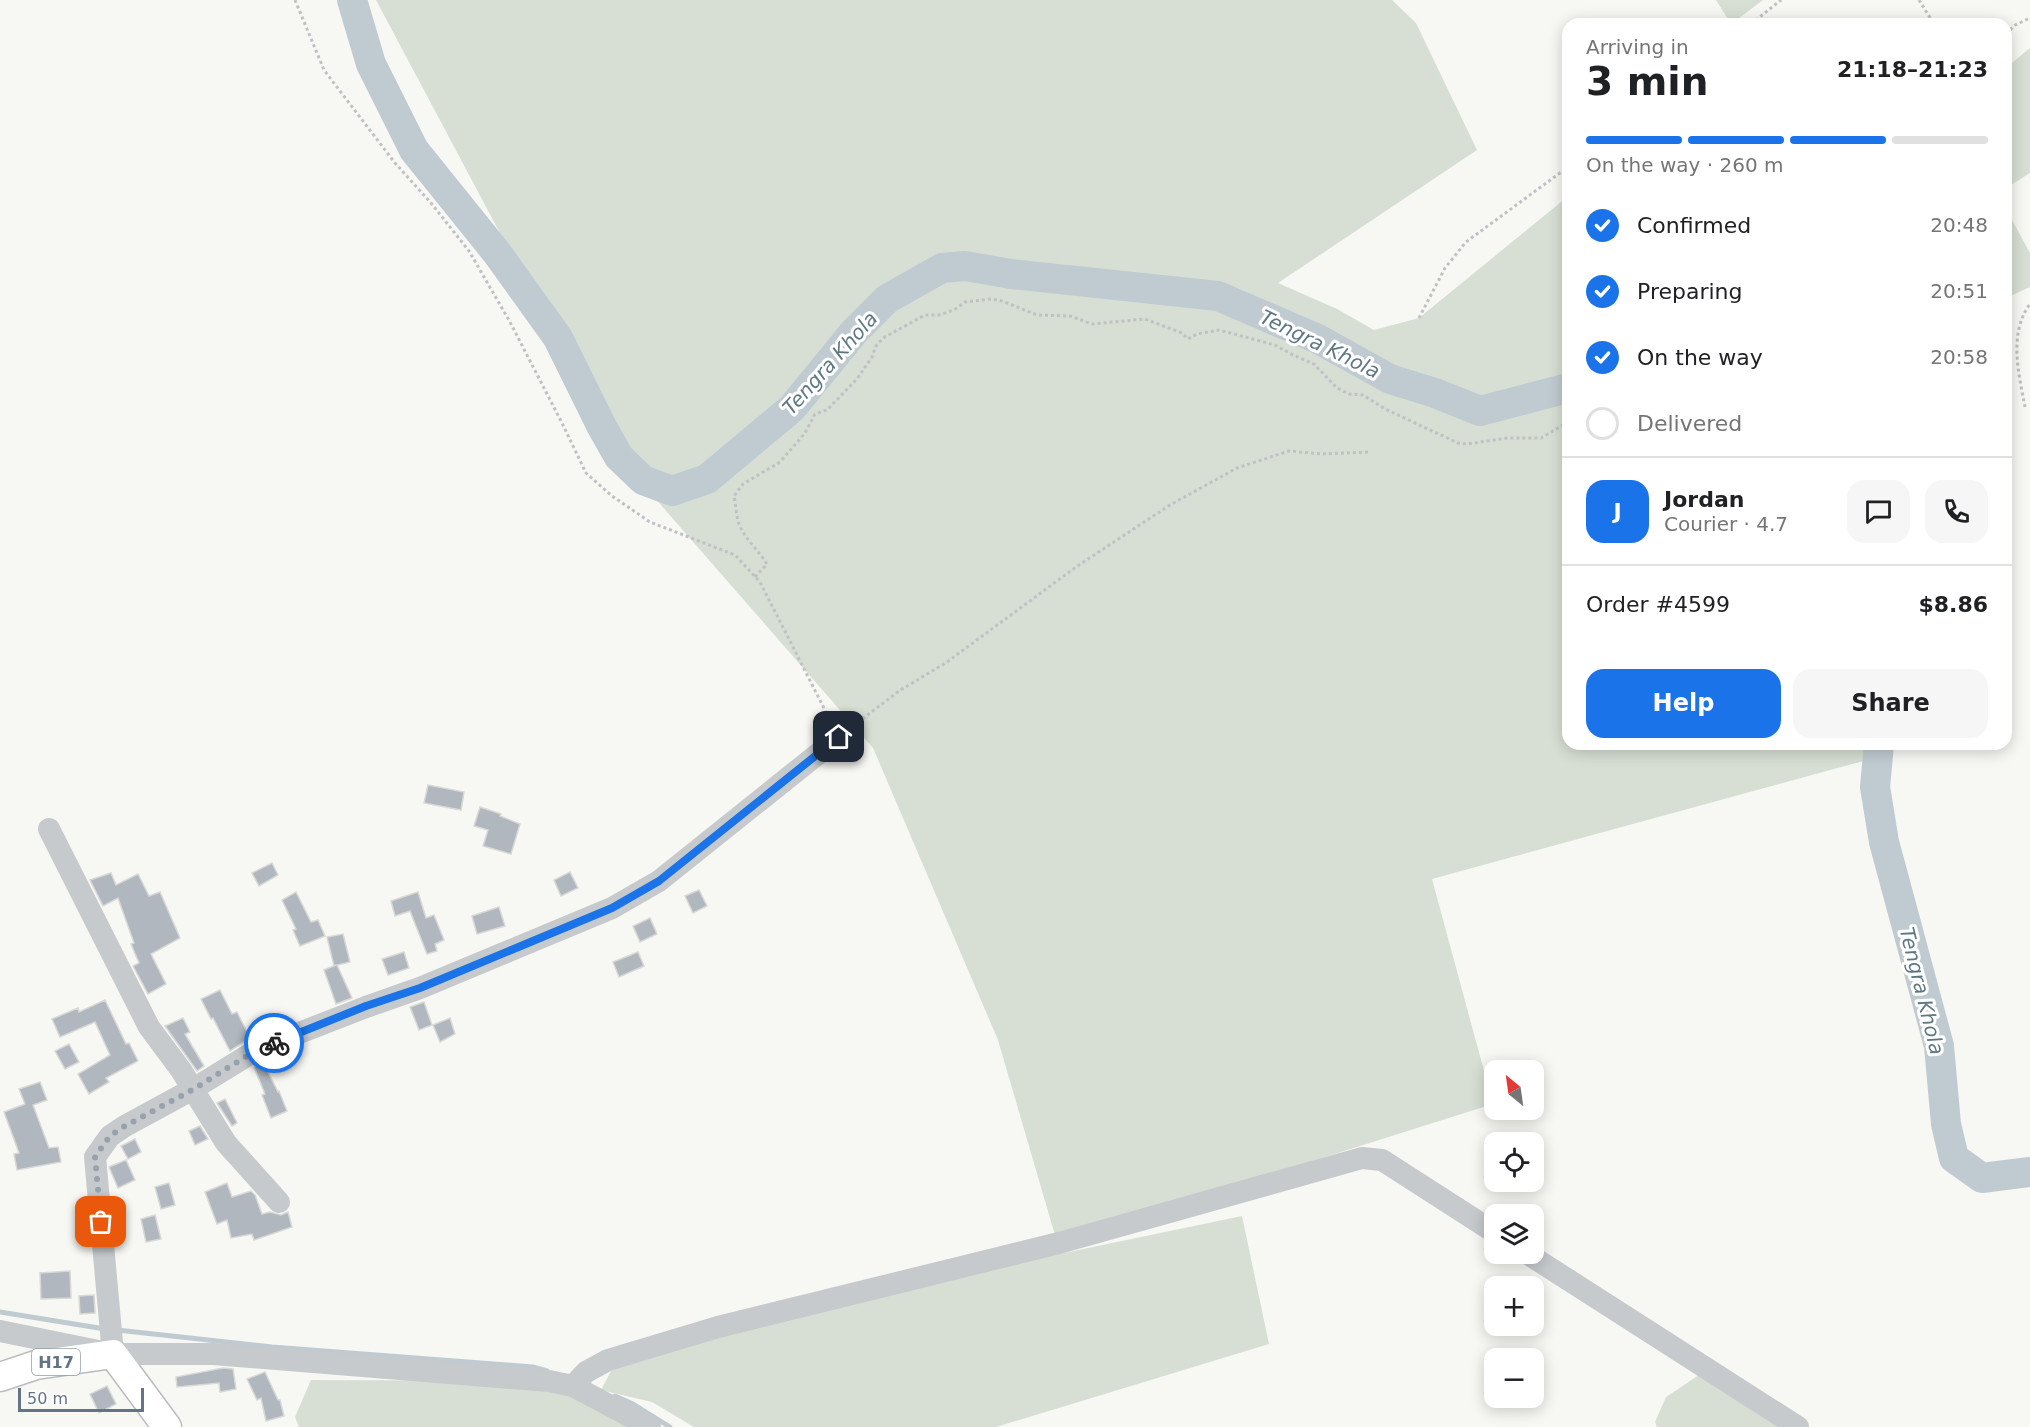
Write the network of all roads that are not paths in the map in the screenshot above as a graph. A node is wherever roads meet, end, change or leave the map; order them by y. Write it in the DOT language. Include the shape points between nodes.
graph roads {
  1 [pos="839,737"];
  2 [pos="49,829"];
  3 [pos="194,1089"];
  4 [pos="279,1202"];
  5 [pos="1484,1226"];
  6 [pos="1544,1264"];
  7 [pos="0,1331"];
  8 [pos="113,1354"];
  9 [pos="0,1377"];
  10 [pos="573,1386"];
  11 [pos="167,1427"];
  12 [pos="650,1427"];
  13 [pos="1798,1427"];
  1 -- 3 [label="street" via="659,881 612,908 420,988 258,1049"];
  2 -- 3 [label="street" via="149,1027"];
  3 -- 4 [label="street" via="226,1143"];
  3 -- 8 [label="street" via="110,1136 95,1157"];
  5 -- 10 [label="street" via="1382,1160 1362,1158 1059,1243 718,1326 608,1360 586,1372"];
  6 -- 13 [label="street"];
  7 -- 8 [label="street"];
  8 -- 9 [label="main road, H17" via="36,1365"];
  8 -- 10 [label="street, H17" via="213,1354"];
  8 -- 11 [label="main road"];
  10 -- 12 [label="street, H17"];
}
